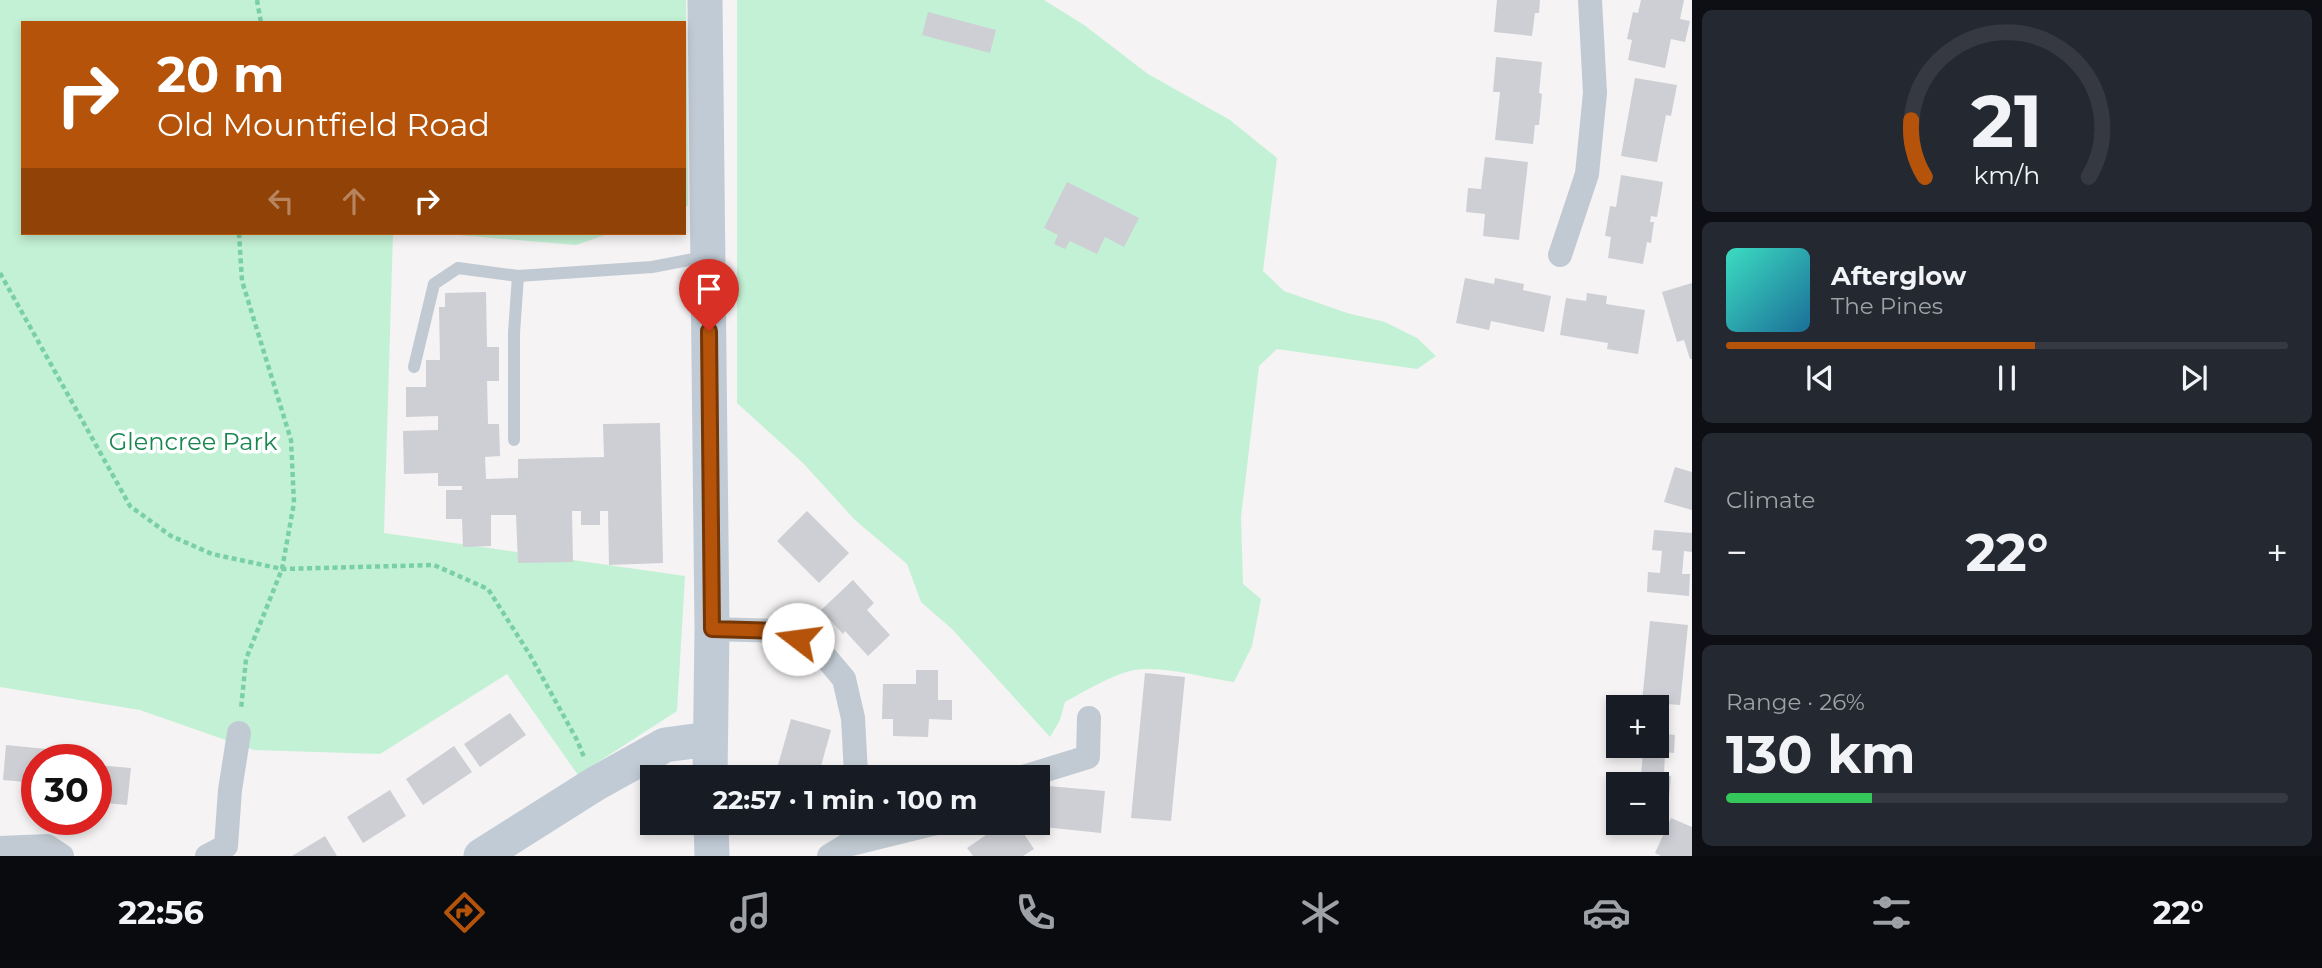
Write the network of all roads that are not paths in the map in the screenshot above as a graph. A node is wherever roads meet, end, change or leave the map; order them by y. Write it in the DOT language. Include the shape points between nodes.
graph roads {
  1 [pos="705,0"];
  2 [pos="1590,0"];
  3 [pos="1560,255"];
  4 [pos="708,256"];
  5 [pos="518,275"];
  6 [pos="414,367"];
  7 [pos="514,440"];
  8 [pos="712,629"];
  9 [pos="1089,718"];
  10 [pos="239,733"];
  11 [pos="709,739"];
  12 [pos="710,765"];
  13 [pos="856,765"];
  14 [pos="1050,769"];
  15 [pos="711,835"];
  16 [pos="887,835"];
  17 [pos="0,848"];
  18 [pos="62,856"];
  19 [pos="208,856"];
  20 [pos="481,856"];
  21 [pos="712,856"];
  22 [pos="829,856"];
  1 -- 4 [label="street"];
  2 -- 3 [label="street" via="1595,93 1587,174"];
  4 -- 5 [label="lane" via="652,267"];
  4 -- 8 [label="street"];
  5 -- 6 [label="lane" via="458,268 434,284"];
  5 -- 7 [label="lane"];
  8 -- 11 [label="street"];
  8 -- 13 [label="street" via="778,631 817,647 844,679 853,718"];
  9 -- 14 [label="street" via="1088,757"];
  10 -- 19 [label="street" via="226,846"];
  11 -- 12 [label="street"];
  11 -- 20 [label="street" via="665,744"];
  15 -- 21 [label="street"];
  16 -- 22 [label="street" via="847,845"];
  17 -- 18 [label="street" via="47,846"];
}
